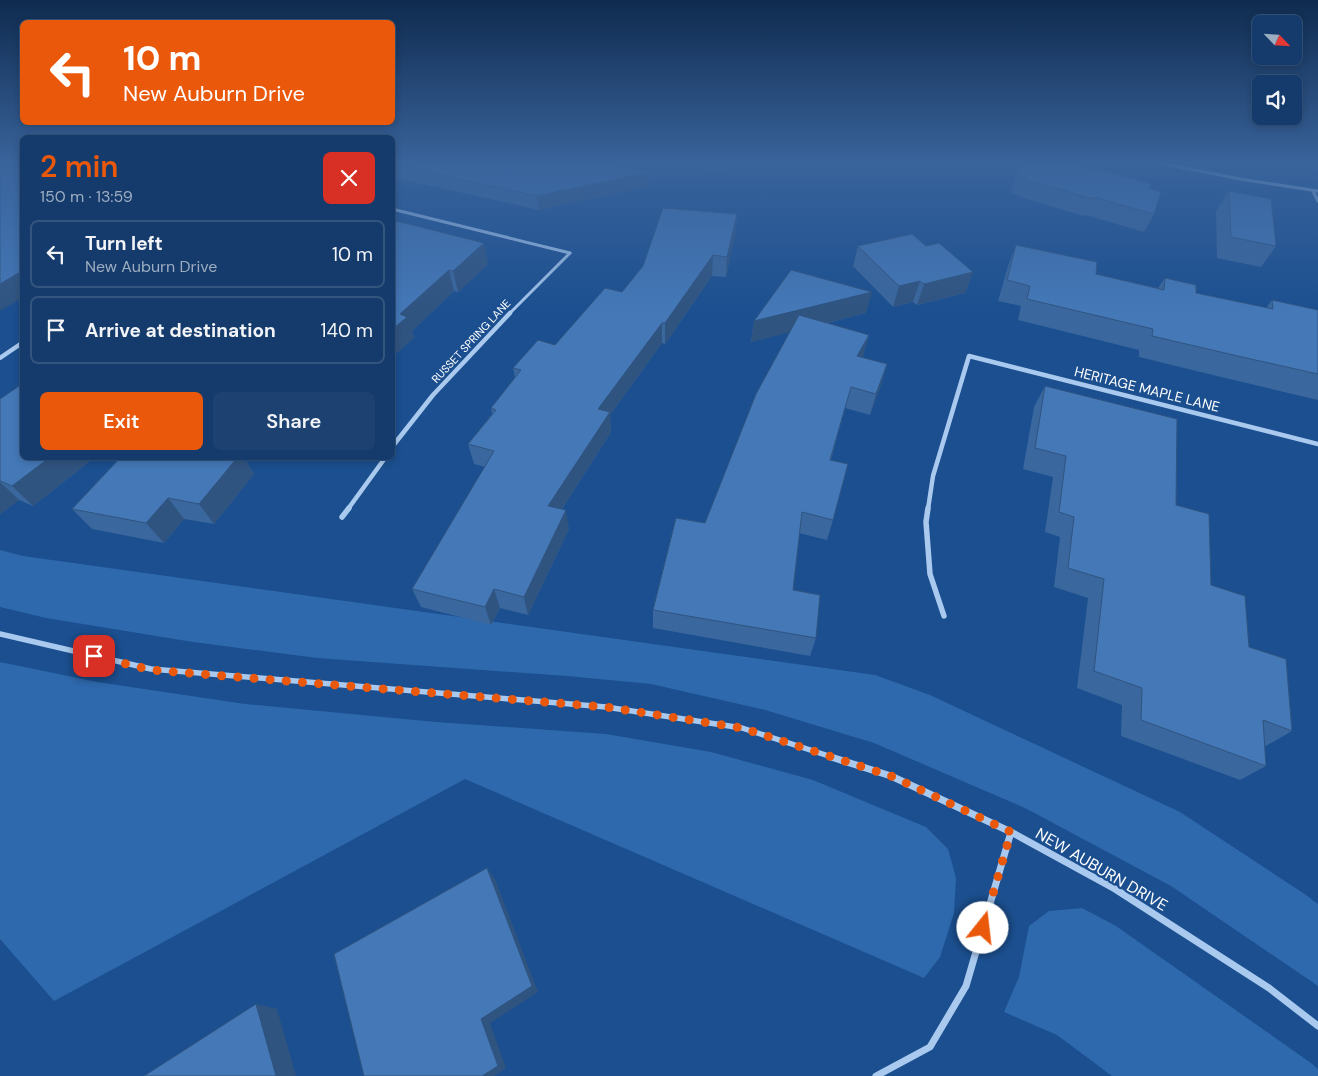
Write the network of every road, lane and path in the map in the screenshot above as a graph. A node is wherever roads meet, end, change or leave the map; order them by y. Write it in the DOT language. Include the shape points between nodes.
graph roads {
  1 [pos="401,211"];
  2 [pos="20,345"];
  3 [pos="0,358"];
  4 [pos="395,443"];
  5 [pos="1318,444"];
  6 [pos="384,460"];
  7 [pos="342,517"];
  8 [pos="944,616"];
  9 [pos="0,634"];
  10 [pos="1011,832"];
  11 [pos="1318,1026"];
  12 [pos="876,1076"];
  1 -- 4 [label="street, RUSSET SPRING LANE" via="570,253 475,349"];
  2 -- 3 [label="street"];
  5 -- 8 [label="street, HERITAGE MAPLE LANE" via="970,356 933,476 926,522 930,574"];
  6 -- 7 [label="street"];
  9 -- 10 [label="street, NEW AUBURN DRIVE" via="151,670 606,707 742,728 891,776"];
  10 -- 11 [label="street, NEW AUBURN DRIVE" via="1115,889 1269,988"];
  10 -- 12 [label="street" via="966,986 930,1047"];
}
